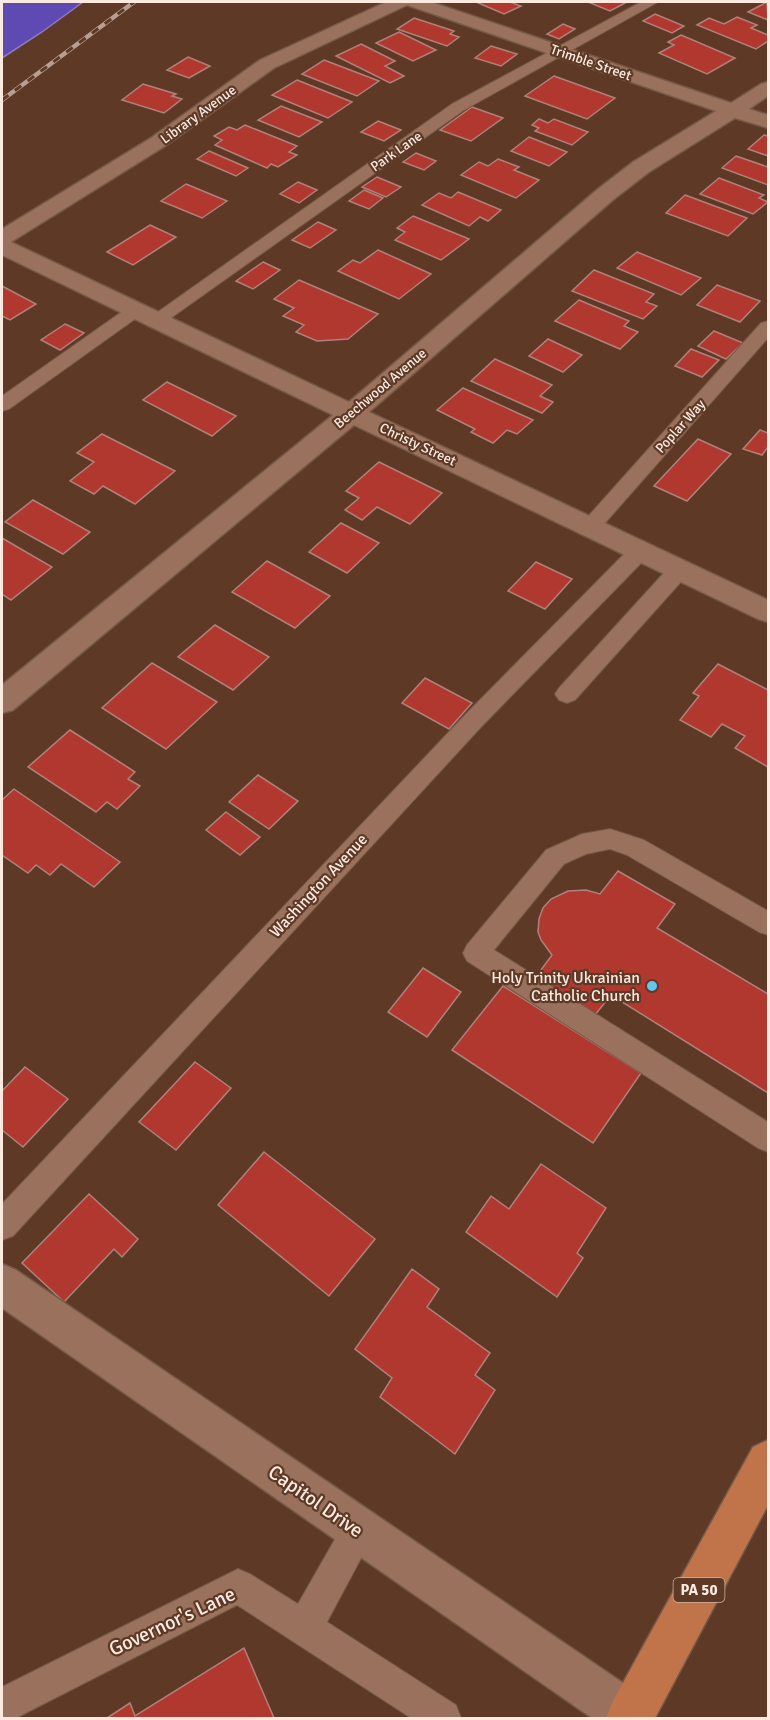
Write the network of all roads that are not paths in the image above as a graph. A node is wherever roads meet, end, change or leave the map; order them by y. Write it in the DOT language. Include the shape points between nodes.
graph roads {
  1 [pos="400,2"];
  2 [pos="414,2"];
  3 [pos="651,2"];
  4 [pos="559,51"];
  5 [pos="768,88"];
  6 [pos="731,110"];
  7 [pos="768,122"];
  8 [pos="2,238"];
  9 [pos="2,247"];
  10 [pos="145,316"];
  11 [pos="768,327"];
  12 [pos="2,405"];
  13 [pos="352,413"];
  14 [pos="591,526"];
  15 [pos="640,550"];
  16 [pos="680,569"];
  17 [pos="768,612"];
  18 [pos="567,694"];
  19 [pos="2,702"];
  20 [pos="768,924"];
  21 [pos="768,1138"];
  22 [pos="2,1225"];
  23 [pos="2,1284"];
  24 [pos="768,1462"];
  25 [pos="359,1530"];
  26 [pos="304,1628"];
  27 [pos="2,1706"];
  28 [pos="631,1718"];
  29 [pos="443,1719"];
  1 -- 8 [label="street, Library Avenue" via="267,64 158,142"];
  2 -- 4 [label="street, Trimble Street"];
  3 -- 4 [label="lane, Park Lane"];
  4 -- 6 [label="street, Trimble Street"];
  4 -- 10 [label="lane, Park Lane" via="458,107"];
  5 -- 6 [label="street, Beechwood Avenue"];
  6 -- 7 [label="street, Trimble Street"];
  6 -- 13 [label="street, Beechwood Avenue" via="606,194"];
  9 -- 10 [label="street, Christy Street"];
  10 -- 12 [label="lane, Park Lane"];
  10 -- 13 [label="street, Christy Street"];
  11 -- 14 [label="lane, Poplar Way"];
  13 -- 14 [label="street, Christy Street"];
  13 -- 19 [label="street, Beechwood Avenue"];
  14 -- 15 [label="street, Christy Street"];
  15 -- 16 [label="street, Christy Street"];
  15 -- 22 [label="lane, Washington Avenue" via="465,729"];
  16 -- 17 [label="street, Christy Street"];
  16 -- 18 [label="lane"];
  20 -- 21 [label="lane" via="635,848 610,839 582,844 555,857 476,953"];
  23 -- 25 [label="street, Capitol Drive"];
  24 -- 28 [label="main road, PA 50"];
  25 -- 26 [label="lane"];
  25 -- 28 [label="street, Capitol Drive"];
  26 -- 27 [label="lane, Governor's Lane" via="238,1586"];
  26 -- 29 [label="lane"];
}
